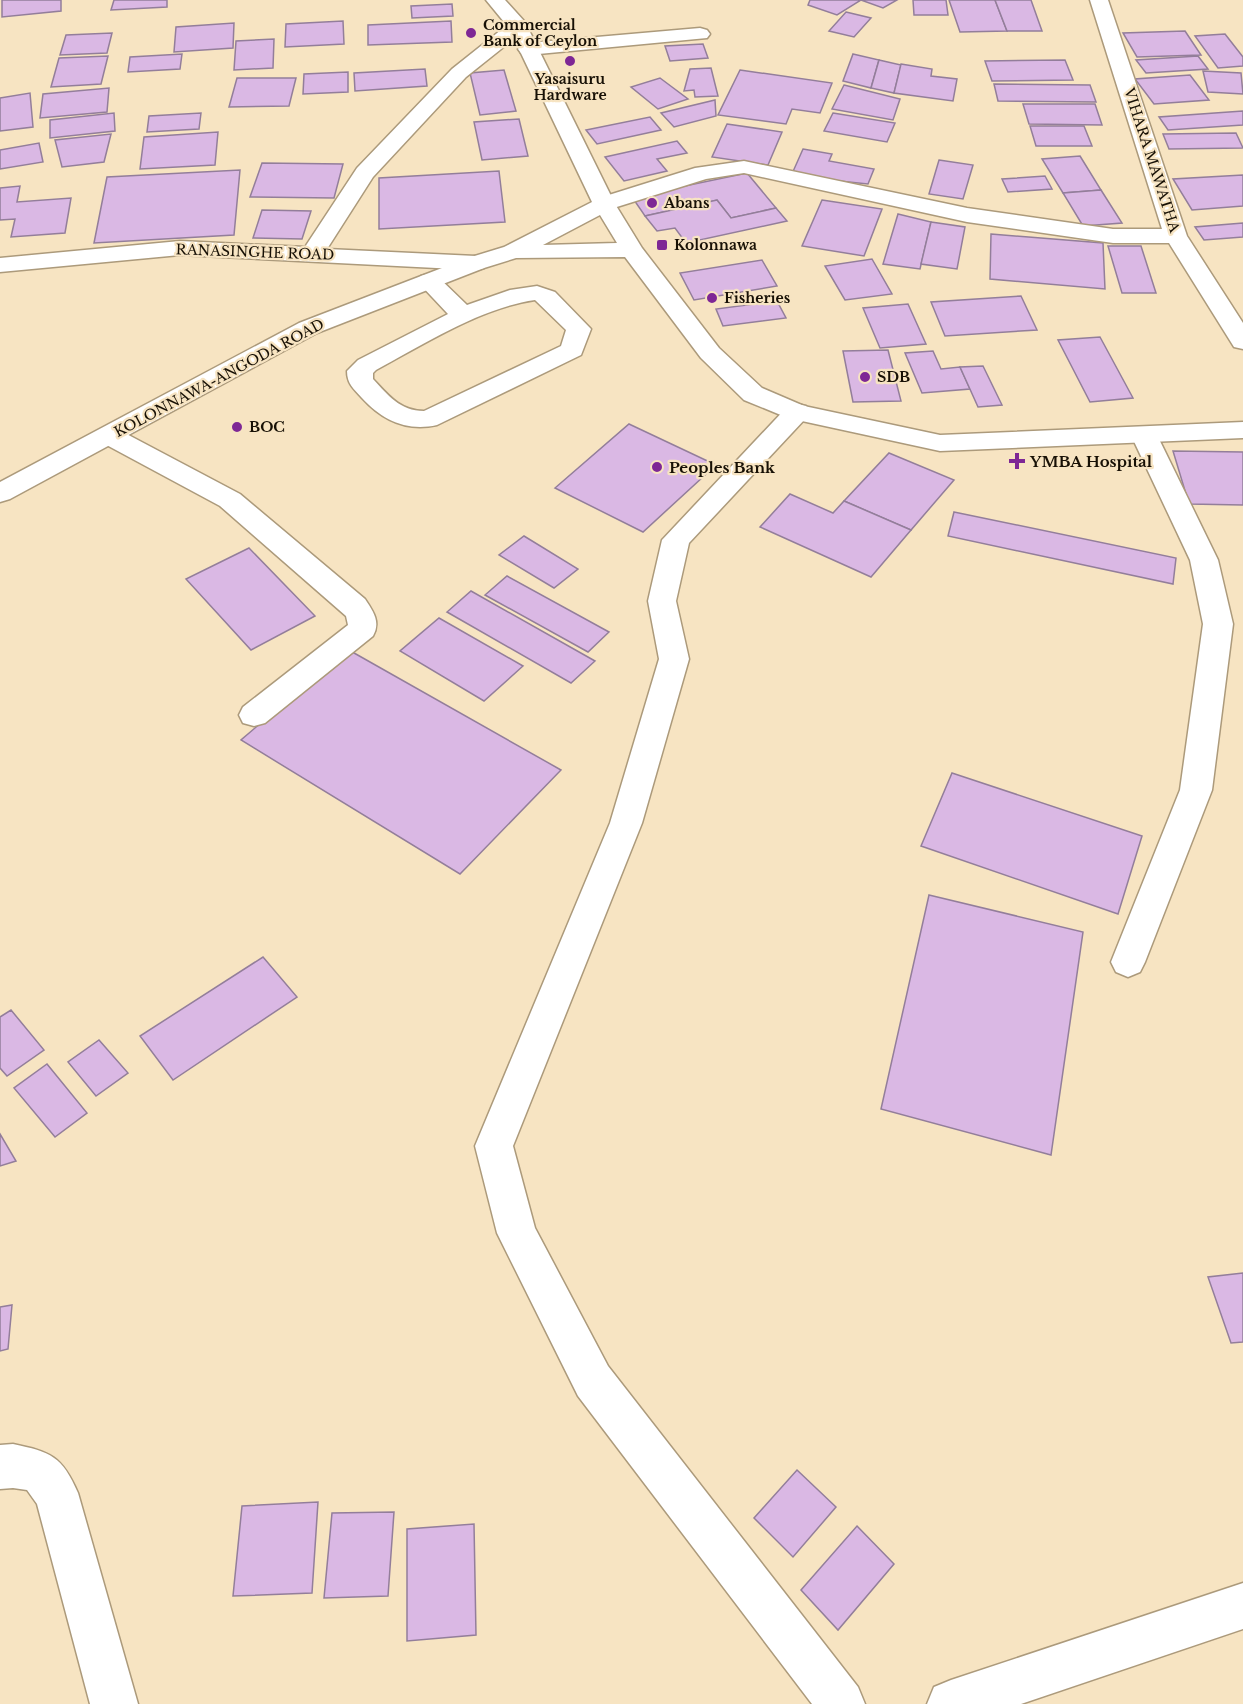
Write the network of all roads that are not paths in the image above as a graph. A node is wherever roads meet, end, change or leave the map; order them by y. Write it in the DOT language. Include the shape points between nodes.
graph roads {
  1 [pos="495,0"];
  2 [pos="1099,0"];
  3 [pos="518,26"];
  4 [pos="700,34"];
  5 [pos="528,48"];
  6 [pos="604,204"];
  7 [pos="1176,236"];
  8 [pos="632,250"];
  9 [pos="512,252"];
  10 [pos="313,253"];
  11 [pos="476,263"];
  12 [pos="0,265"];
  13 [pos="429,281"];
  14 [pos="464,316"];
  15 [pos="1243,342"];
  16 [pos="797,412"];
  17 [pos="1243,430"];
  18 [pos="1144,435"];
  19 [pos="110,436"];
  20 [pos="0,493"];
  21 [pos="254,715"];
  22 [pos="1128,962"];
  23 [pos="0,1467"];
  24 [pos="1243,1606"];
  25 [pos="114,1704"];
  26 [pos="841,1704"];
  27 [pos="951,1704"];
  1 -- 3 [label="street"];
  2 -- 7 [label="street, VIHARA MAWATHA"];
  3 -- 5 [label="street"];
  3 -- 10 [label="street" via="459,73 365,173"];
  4 -- 5 [label="street"];
  5 -- 6 [label="street"];
  6 -- 7 [label="street, KOLONNAWA-ANGODA ROAD" via="703,173 744,167 967,215 1113,236"];
  6 -- 8 [label="street"];
  6 -- 9 [label="street, KOLONNAWA-ANGODA ROAD"];
  7 -- 15 [label="street, VIHARA MAWATHA"];
  8 -- 9 [label="street, KOLONNAWA-ANGODA ROAD"];
  8 -- 16 [label="street" via="710,353 753,394"];
  9 -- 11 [label="street, KOLONNAWA-ANGODA ROAD"];
  10 -- 11 [label="street, RANASINGHE ROAD"];
  10 -- 12 [label="street, RANASINGHE ROAD" via="180,248"];
  11 -- 13 [label="street, KOLONNAWA-ANGODA ROAD"];
  13 -- 14 [label="street"];
  13 -- 19 [label="street, KOLONNAWA-ANGODA ROAD" via="308,328"];
  14 -- 14 [label="street" via="520,294 537,293 547,297 579,329 572,351 428,418 409,420 395,415 360,381 360,371 367,365"];
  16 -- 18 [label="street" via="940,443"];
  16 -- 26 [label="street" via="676,540 662,601 674,659 626,823 495,1146 517,1233 594,1381"];
  17 -- 18 [label="street"];
  18 -- 22 [label="street" via="1204,560 1218,624 1196,790"];
  19 -- 20 [label="street, KOLONNAWA-ANGODA ROAD"];
  19 -- 21 [label="street" via="230,500 355,606 361,616 363,629"];
  23 -- 25 [label="street" via="39,1471 56,1493"];
  24 -- 27 [label="street"];
}
